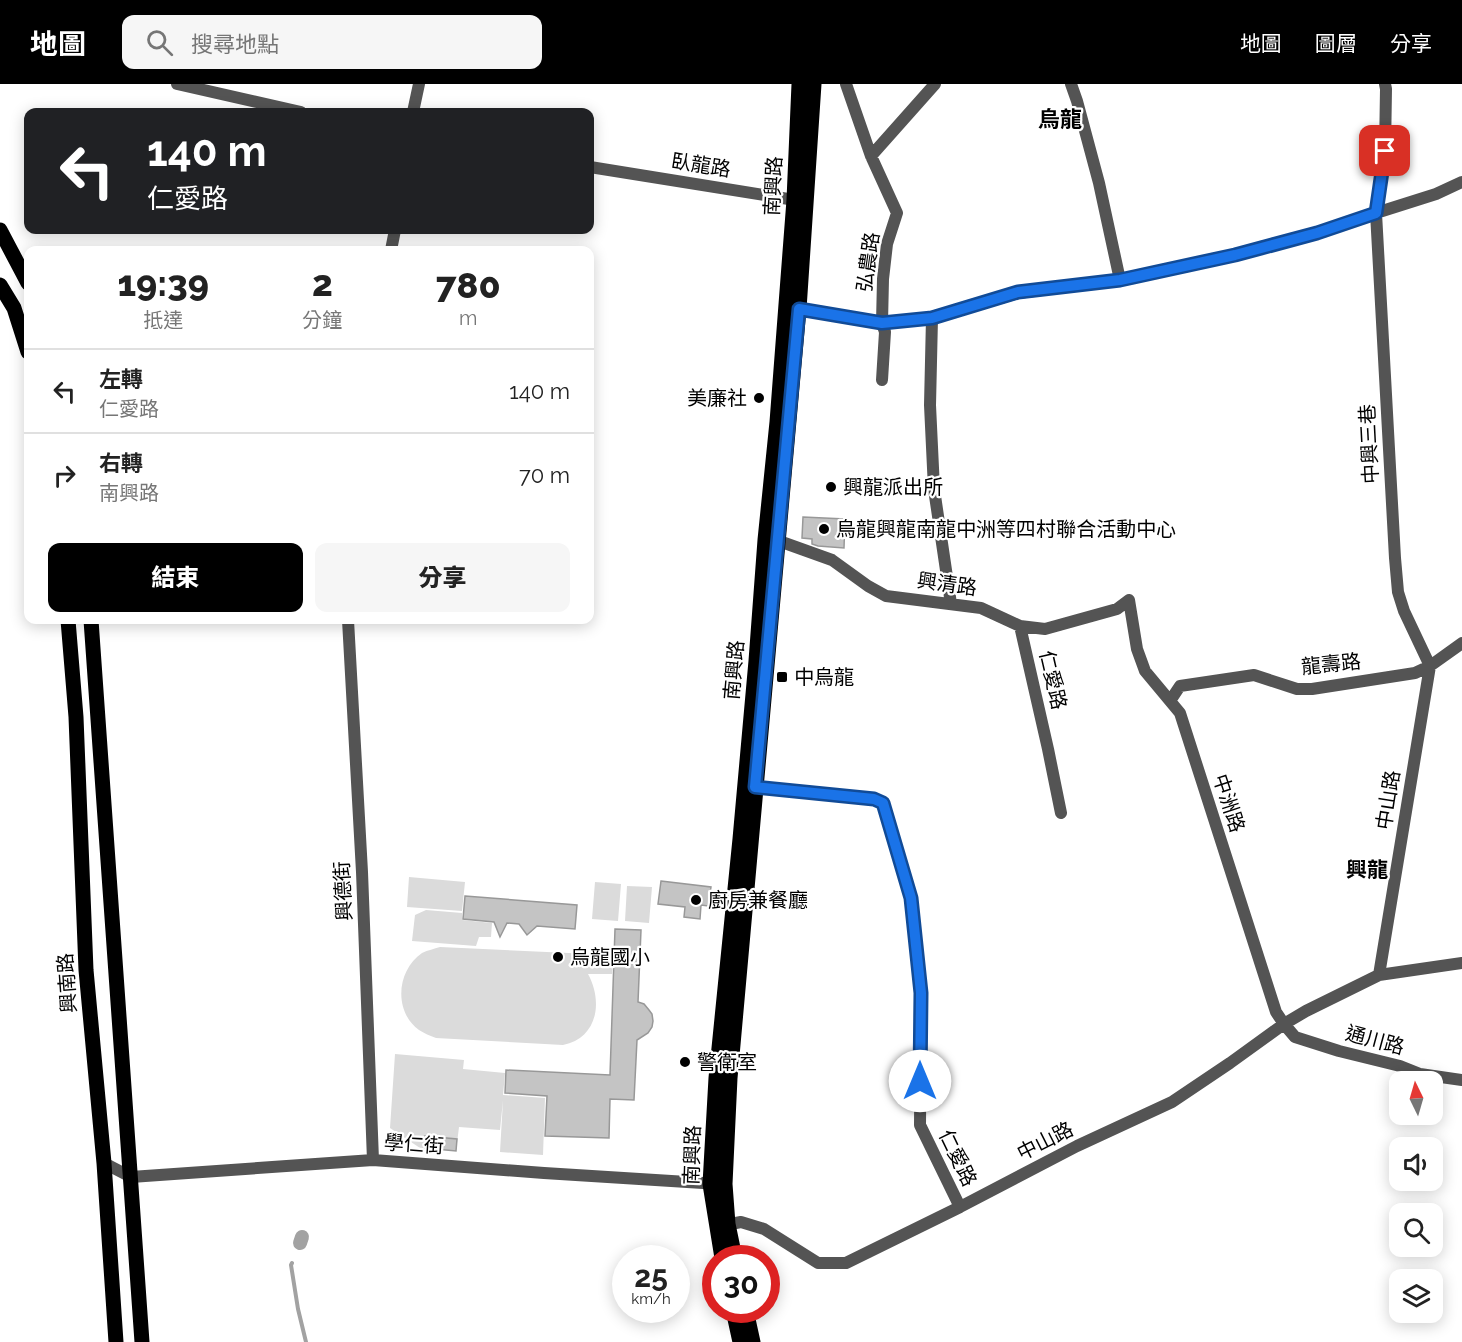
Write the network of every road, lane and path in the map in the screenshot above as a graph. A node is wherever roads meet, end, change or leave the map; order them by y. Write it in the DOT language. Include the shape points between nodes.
graph roads {
  1 [pos="177,84"];
  2 [pos="418,84"];
  3 [pos="799,84"];
  4 [pos="814,84"];
  5 [pos="846,84"];
  6 [pos="935,84"];
  7 [pos="1071,84"];
  8 [pos="1385,84"];
  9 [pos="282,108"];
  10 [pos="414,108"];
  11 [pos="871,156"];
  12 [pos="594,167"];
  13 [pos="1462,182"];
  14 [pos="800,201"];
  15 [pos="1376,213"];
  16 [pos="0,230"];
  17 [pos="24,275"];
  18 [pos="1120,280"];
  19 [pos="0,285"];
  20 [pos="792,308"];
  21 [pos="932,318"];
  22 [pos="882,323"];
  23 [pos="24,339"];
  24 [pos="882,380"];
  25 [pos="772,541"];
  26 [pos="1129,600"];
  27 [pos="951,604"];
  28 [pos="68,624"];
  29 [pos="91,624"];
  30 [pos="348,624"];
  31 [pos="1020,626"];
  32 [pos="1462,643"];
  33 [pos="1430,666"];
  34 [pos="1170,701"];
  35 [pos="749,787"];
  36 [pos="1060,813"];
  37 [pos="1462,963"];
  38 [pos="1379,975"];
  39 [pos="1284,1024"];
  40 [pos="1462,1080"];
  41 [pos="374,1160"];
  42 [pos="104,1163"];
  43 [pos="131,1177"];
  44 [pos="717,1184"];
  45 [pos="960,1207"];
  46 [pos="722,1225"];
  47 [pos="722,1245"];
  48 [pos="730,1245"];
  49 [pos="736,1323"];
  50 [pos="749,1323"];
  51 [pos="116,1342"];
  52 [pos="142,1342"];
  53 [pos="740,1342"];
  54 [pos="753,1342"];
  1 -- 9 [label="street"];
  2 -- 10 [label="street"];
  3 -- 14 [label="main road, 南興路"];
  4 -- 14 [label="main road, 南興路"];
  5 -- 11 [label="street, 弘農路"];
  6 -- 11 [label="street"];
  7 -- 18 [label="street" via="1099,183"];
  8 -- 15 [label="street, 中興三巷" via="1385,151"];
  11 -- 22 [label="street, 弘農路" via="897,213 887,244"];
  12 -- 14 [label="street, 臥龍路"];
  13 -- 15 [label="street"];
  14 -- 20 [label="main road, 南興路"];
  15 -- 18 [label="street" via="1245,252"];
  15 -- 33 [label="street, 中興三巷" via="1398,592"];
  16 -- 17 [label="main road"];
  18 -- 21 [label="street" via="1018,292"];
  19 -- 23 [label="main road" via="14,308"];
  20 -- 22 [label="street"];
  20 -- 25 [label="main road, 南興路"];
  21 -- 22 [label="street"];
  21 -- 27 [label="street" via="933,489"];
  22 -- 24 [label="street, 弘農路"];
  25 -- 27 [label="street, 興清路" via="832,560 886,596"];
  25 -- 35 [label="main road, 南興路"];
  26 -- 31 [label="street, 興清路" via="1117,609 1045,629"];
  26 -- 34 [label="street, 中洲路" via="1145,671"];
  27 -- 31 [label="street, 興清路" via="981,608"];
  28 -- 42 [label="main road, 興南路" via="86,970"];
  29 -- 43 [label="main road"];
  30 -- 41 [label="street, 興德街"];
  31 -- 36 [label="street, 仁愛路"];
  32 -- 33 [label="street, 龍壽路"];
  33 -- 34 [label="street, 龍壽路" via="1415,673 1312,690 1254,675 1180,686"];
  33 -- 38 [label="street, 中山路"];
  34 -- 39 [label="street, 中洲路" via="1180,713 1276,1012"];
  35 -- 44 [label="main road, 南興路" via="730,1078"];
  35 -- 45 [label="street, 仁愛路" via="883,803 911,898 921,993 920,1125"];
  37 -- 38 [label="street, 中山路"];
  38 -- 39 [label="street, 中山路"];
  39 -- 40 [label="street, 通川路" via="1295,1037 1339,1051 1420,1074"];
  39 -- 45 [label="street, 中山路" via="1172,1102"];
  41 -- 43 [label="street, 學仁街"];
  41 -- 44 [label="street, 學仁街"];
  42 -- 43 [label="street"];
  42 -- 51 [label="main road, 興南路"];
  43 -- 52 [label="main road"];
  44 -- 46 [label="main road, 南興路"];
  45 -- 46 [label="street, 中山路" via="846,1263 818,1263 765,1229 741,1222"];
  46 -- 47 [label="main road, 南興路"];
  46 -- 48 [label="main road, 南興路"];
  49 -- 53 [label="main road"];
  50 -- 54 [label="main road"];
}
